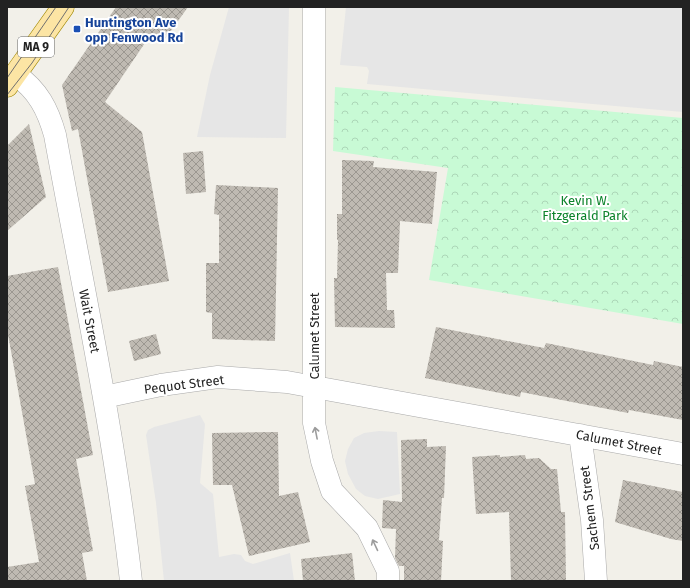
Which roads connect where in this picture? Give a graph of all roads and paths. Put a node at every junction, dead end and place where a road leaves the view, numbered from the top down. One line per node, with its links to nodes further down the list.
1 (63, 7): 3 (main road, MA 9)
2 (314, 7): 4 (street, Calumet Street)
3 (12, 80): 5 (street, Wait Street)
4 (313, 386): 5 (street, Pequot Street); 6 (street, Calumet Street); 9 (street, one-way to 4)
5 (104, 397): 8 (street, Wait Street)
6 (580, 435): 7 (street, Calumet Street); 10 (street, Sachem Street)
7 (683, 454)
8 (131, 581)
9 (388, 581)
10 (596, 581)

